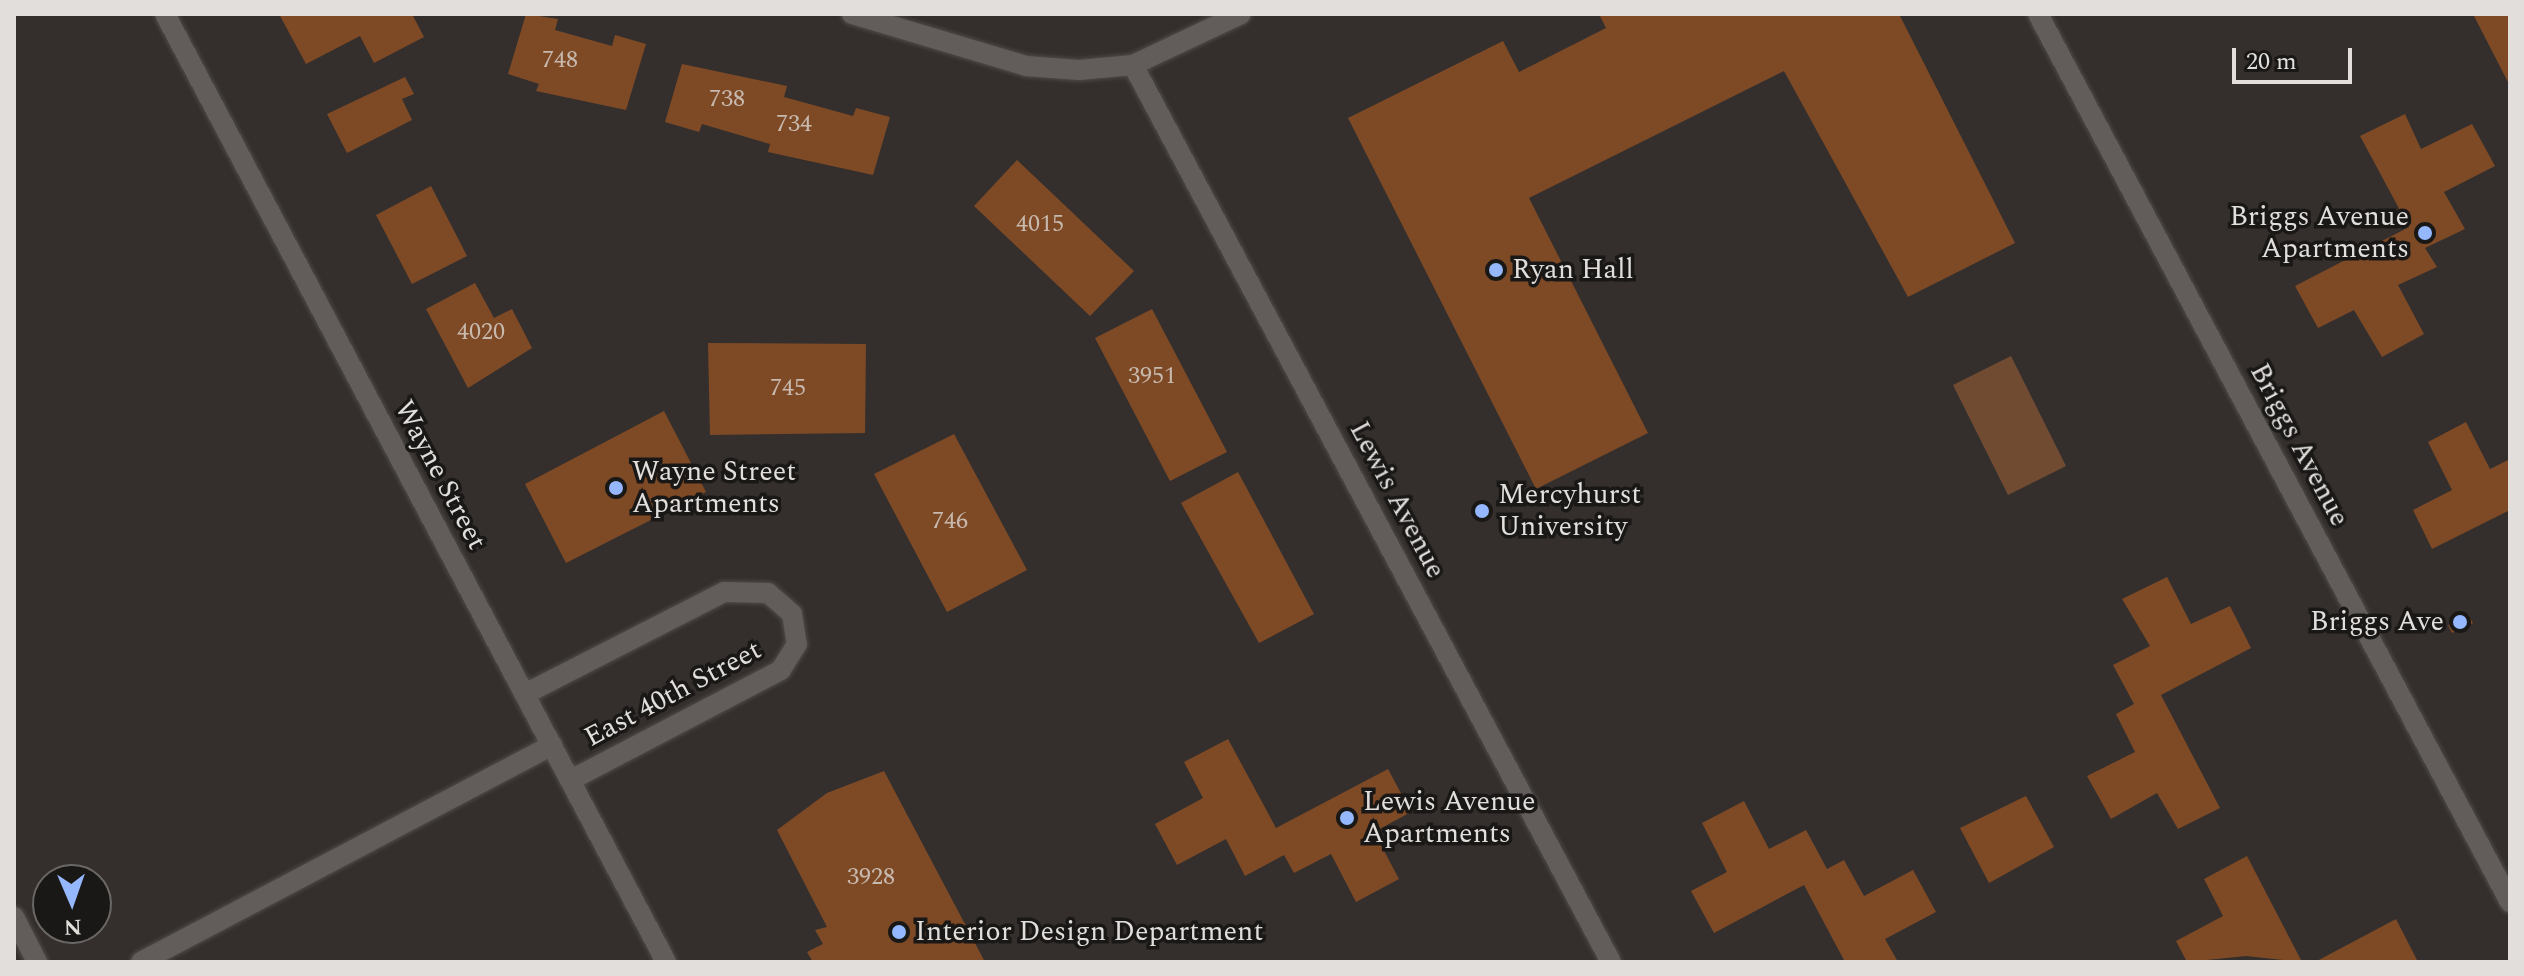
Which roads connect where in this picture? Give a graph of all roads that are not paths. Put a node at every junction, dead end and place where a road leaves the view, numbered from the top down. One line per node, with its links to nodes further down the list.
1 (165, 14): 6 (street, Wayne Street)
2 (852, 14): 5 (street)
3 (1241, 14): 5 (street)
4 (2038, 14): 9 (street, Briggs Avenue)
5 (1133, 65): 14 (street, Lewis Avenue)
6 (525, 694): 7 (street, Wayne Street); 8 (street, East 40th Street)
7 (552, 745): 8 (street, Wayne Street); 12 (street, East 40th Street)
8 (571, 780): 13 (street, Wayne Street)
9 (2510, 902)
10 (14, 917): 11 (street)
11 (37, 962)
12 (141, 962)
13 (666, 962)
14 (1611, 962)

